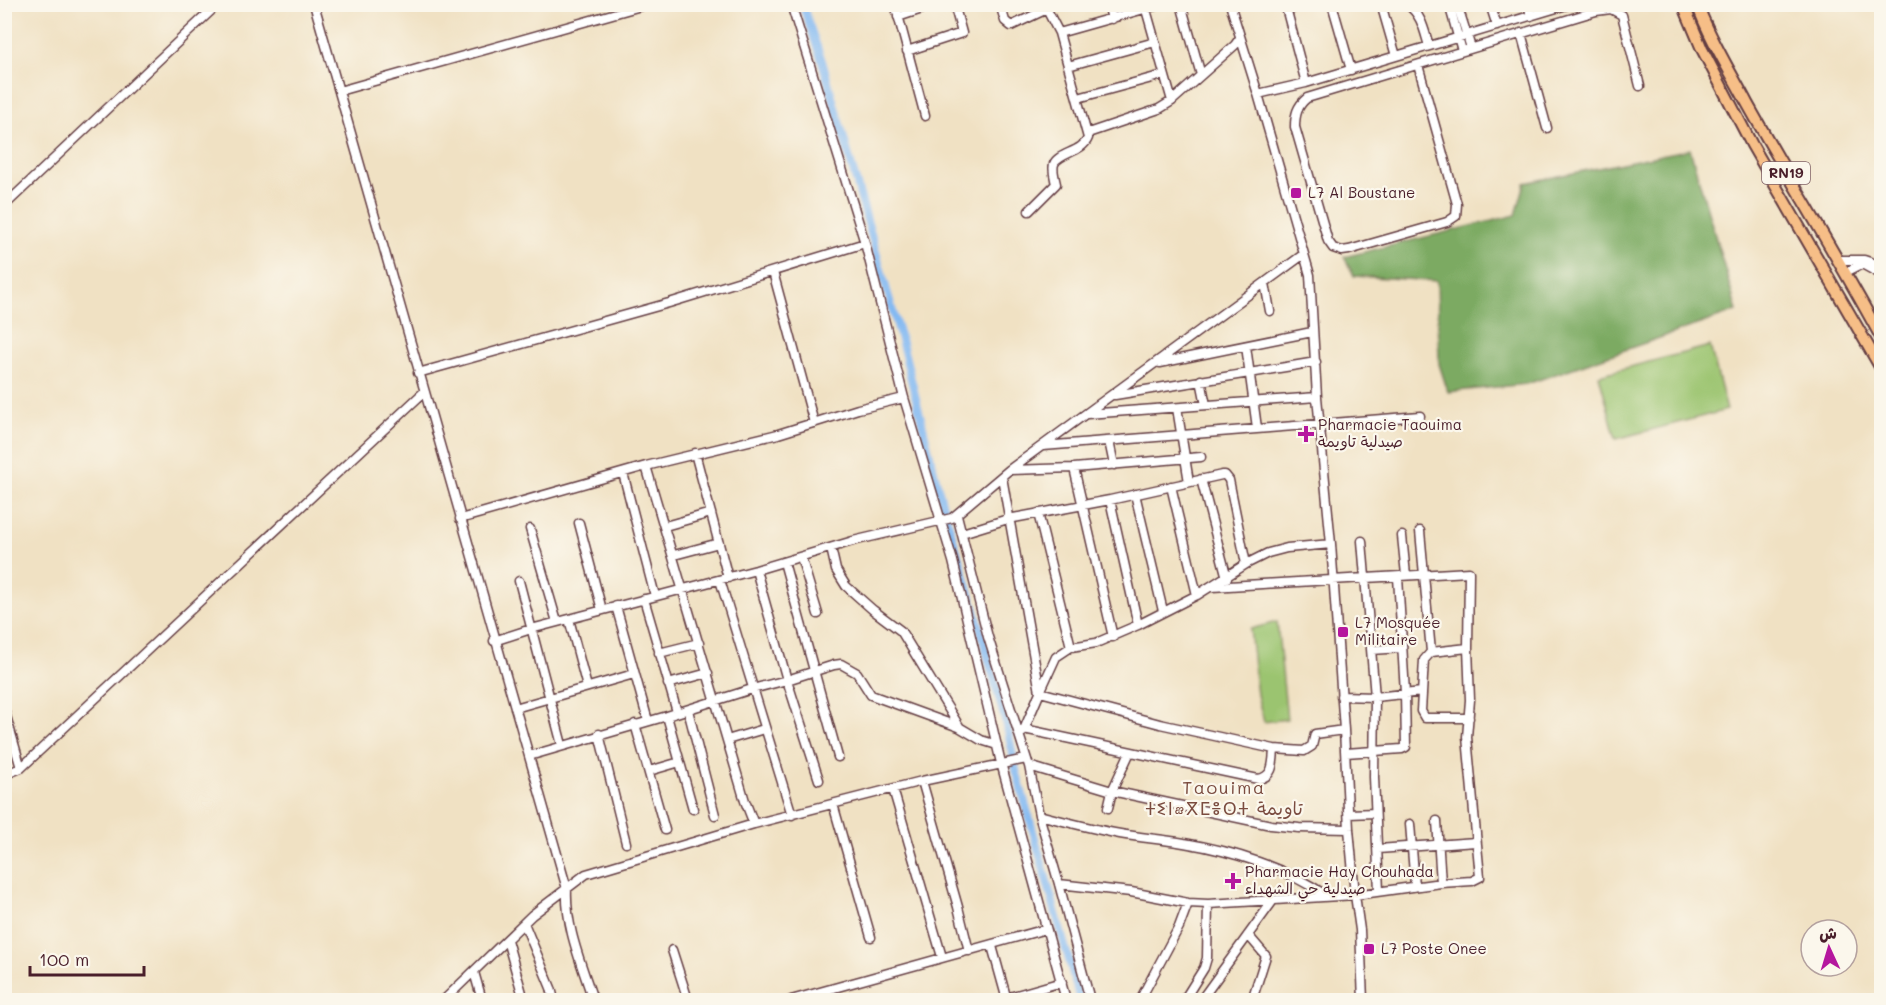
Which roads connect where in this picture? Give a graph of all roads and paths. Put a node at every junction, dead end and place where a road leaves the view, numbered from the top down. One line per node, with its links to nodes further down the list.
1 (219, 4): 54 (street)
2 (314, 4): 47 (street)
3 (648, 4): 47 (street)
4 (791, 4): 56 (street)
5 (895, 4): 28 (street)
6 (937, 4): 28 (street)
7 (954, 4): 38 (street)
8 (1000, 4): 24 (street)
9 (1108, 4): 29 (street)
10 (1162, 4): 25 (street)
11 (1181, 4): 44 (street)
12 (1230, 4): 34 (street)
13 (1310, 4): 26 (street)
14 (1332, 4): 42 (street)
15 (1381, 4): 39 (street)
16 (1407, 4): 36 (street)
17 (1449, 4): 33 (street)
18 (1457, 4): 33 (street)
19 (1490, 4): 30 (street)
20 (1528, 4): 27 (street)
21 (1570, 4): 27 (street)
22 (1683, 4): 70 (main road, RN19)
23 (1697, 4): 58 (main road, RN19)
24 (1045, 7): 31 (street)
25 (1145, 7): 29 (street); 35 (street)
26 (1286, 7): 45 (street)
27 (1531, 16): 30 (street)
28 (898, 17): 38 (street)
29 (1112, 19): 31 (street)
30 (1497, 26): 33 (street)
31 (1059, 33): 41 (street)
32 (1521, 33): 37 (street); 46 (street); 52 (street)
33 (1463, 36): 36 (street); 37 (street)
34 (1240, 38): 44 (street); 48 (street)
35 (1155, 42): 41 (street); 43 (street)
36 (1429, 46): 39 (street)
37 (1467, 49): 40 (street)
38 (907, 51): 51 (street)
39 (1396, 56): 42 (street)
40 (1418, 65): 40 (street)
41 (1068, 66): 49 (street)
42 (1351, 70): 45 (street)
43 (1163, 75): 49 (street); 50 (street)
44 (1201, 75): 50 (street)
45 (1306, 83): 48 (street)
46 (1640, 86)
47 (339, 91): 72 (street)
48 (1258, 94): 57 (street)
49 (1078, 98): 53 (street)
50 (1172, 101): 53 (street)
51 (925, 116)
52 (1547, 128)
53 (1088, 133): 55 (street)
54 (4, 206)
55 (1029, 211)
56 (865, 243): 60 (street); 77 (street)
57 (1304, 254): 63 (street); 65 (street)
58 (1839, 260): 59 (street); 61 (main road, RN19)
59 (1881, 266)
60 (773, 272): 72 (street); 83 (street)
61 (1846, 273): 62 (street); 66 (main road, RN19)
62 (1881, 274)
63 (1264, 283): 64 (street); 69 (street)
64 (1270, 311)
65 (1312, 332): 67 (street); 68 (street)
66 (1881, 339)
67 (1246, 346): 69 (street); 71 (street)
68 (1316, 362): 71 (street); 76 (street)
69 (1157, 364): 75 (street)
70 (1881, 370)
71 (1251, 371): 73 (street); 78 (street)
72 (418, 373): 74 (street)
73 (1201, 380): 75 (street); 79 (street)
74 (423, 393): 107 (street); 193 (street)
75 (1112, 396): 81 (street)
76 (1317, 397): 78 (street); 84 (street)
77 (904, 398): 83 (street); 109 (street)
78 (1255, 400): 79 (street); 85 (street)
79 (1206, 405): 80 (street)
80 (1177, 408): 81 (street); 86 (street)
81 (1087, 414): 88 (street)
82 (1420, 416): 84 (street)
83 (814, 423): 89 (street)
84 (1320, 424): 85 (street); 118 (street)
85 (1257, 428): 86 (street)
86 (1182, 436): 87 (street); 91 (street)
87 (1109, 441): 88 (street); 92 (street)
88 (1041, 446): 95 (street)
89 (695, 453): 93 (street); 104 (street)
90 (1201, 457): 91 (street)
91 (1185, 459): 92 (street); 99 (street)
92 (1114, 465): 94 (street)
93 (646, 466): 96 (street); 111 (street)
94 (1074, 468): 95 (street); 103 (street)
95 (1009, 470): 97 (street)
96 (623, 473): 107 (street); 135 (street)
97 (1002, 477): 106 (street); 108 (street)
98 (1201, 479): 99 (street); 123 (street); 127 (street)
99 (1189, 482): 100 (street)
100 (1171, 486): 101 (street); 134 (street)
101 (1135, 494): 102 (street); 139 (street)
102 (1110, 500): 103 (street); 143 (street)
103 (1082, 505): 105 (street); 145 (street)
104 (711, 513): 111 (street); 117 (street)
105 (1038, 513): 108 (street); 148 (street)
106 (954, 517): 109 (street); 114 (street)
107 (460, 519): 146 (street)
108 (1008, 519): 114 (street); 161 (street)
109 (939, 521): 119 (street); 183 (street)
110 (579, 523): 138 (street)
111 (665, 526): 120 (street)
112 (530, 529): 142 (street)
113 (1420, 531): 125 (street)
114 (962, 533): 180 (street)
115 (1402, 536): 126 (street)
116 (1362, 541): 128 (street)
117 (718, 543): 120 (street); 129 (street)
118 (1330, 544): 123 (street); 131 (street)
119 (831, 548): 121 (street); 176 (street)
120 (674, 555): 133 (street)
121 (801, 557): 122 (street); 140 (street)
122 (784, 562): 124 (street); 154 (street)
123 (1246, 564): 127 (street)
124 (756, 570): 129 (street); 157 (street)
125 (1423, 575): 126 (street); 150 (street); 152 (street)
126 (1402, 576): 128 (street); 149 (street)
127 (1227, 578): 132 (street)
128 (1365, 578): 131 (street); 151 (street)
129 (724, 579): 133 (street); 160 (street)
130 (519, 581): 144 (street)
131 (1333, 581): 132 (street); 164 (street)
132 (1212, 587): 134 (street)
133 (683, 588): 135 (street); 147 (street)
134 (1197, 595): 139 (street)
135 (655, 596): 136 (street)
136 (644, 599): 137 (street); 153 (street)
137 (616, 606): 138 (street); 156 (street)
138 (602, 610): 141 (street)
139 (1163, 611): 143 (street)
140 (818, 614)
141 (569, 619): 142 (street); 159 (street)
142 (557, 622): 144 (street)
143 (1138, 625): 145 (street)
144 (531, 629): 146 (street); 165 (street)
145 (1113, 637): 148 (street)
146 (494, 641): 168 (street)
147 (699, 643): 153 (street); 155 (street)
148 (1071, 647): 161 (street)
149 (1402, 648): 151 (street); 163 (street)
150 (1468, 648): 152 (street); 173 (street)
151 (1372, 650): 166 (street)
152 (1431, 652): 162 (street)
153 (659, 653): 158 (street)
154 (814, 670): 157 (street); 176 (street); 189 (street)
155 (708, 673): 158 (street); 167 (street)
156 (634, 674): 159 (street); 174 (street)
157 (787, 681): 160 (street); 196 (street)
158 (668, 684): 171 (street)
159 (587, 687): 165 (street)
160 (752, 689): 167 (street); 177 (street)
161 (1040, 692): 180 (street); 184 (street)
162 (1422, 692): 163 (street); 173 (street)
163 (1405, 693): 166 (street); 185 (street)
164 (1341, 696): 166 (street); 178 (street)
165 (550, 697): 168 (street); 182 (street)
166 (1375, 697): 185 (street)
167 (715, 700): 170 (street); 181 (street)
168 (515, 708): 188 (street)
169 (4, 709): 193 (street)
170 (688, 710): 171 (street); 204 (street)
171 (677, 712): 172 (street)
172 (667, 716): 174 (street); 190 (street)
173 (1469, 718): 213 (street)
174 (648, 721): 175 (street)
175 (635, 724): 179 (street); 194 (street)
176 (959, 727): 183 (street)
177 (764, 729): 181 (street); 206 (street)
178 (1344, 730): 184 (street); 187 (street)
179 (599, 734): 182 (street); 214 (street)
180 (1022, 734): 186 (street); 191 (street)
181 (727, 740): 209 (street)
182 (562, 745): 188 (street)
183 (998, 745): 192 (street)
184 (1274, 748): 186 (street)
185 (1375, 751): 187 (street); 203 (street)
186 (1130, 752): 199 (street)
187 (1346, 753): 205 (street)
188 (529, 756): 221 (street)
189 (838, 757)
190 (680, 762): 194 (street); 202 (street)
191 (1025, 762): 192 (street); 199 (street); 207 (street)
192 (1005, 763): 197 (street); 229 (street)
193 (21, 768): 195 (street)
194 (649, 771): 212 (street)
195 (4, 775)
196 (819, 780)
197 (922, 782): 198 (street); 235 (street)
198 (893, 789): 200 (street); 236 (street)
199 (1112, 791): 201 (street); 211 (street)
200 (833, 804): 206 (street); 231 (street)
201 (1108, 808)
202 (693, 809)
203 (1375, 813): 205 (street); 217 (street)
204 (715, 814)
205 (1349, 814): 211 (street)
206 (792, 815): 209 (street)
207 (1039, 815): 219 (street); 224 (street)
208 (1437, 821): 215 (street)
209 (754, 824): 221 (street)
210 (1410, 824): 216 (street)
211 (1349, 829): 223 (street)
212 (665, 830)
213 (1476, 842): 215 (street); 218 (street)
214 (626, 843)
215 (1437, 845): 216 (street); 218 (street)
216 (1411, 847): 217 (street); 220 (street)
217 (1378, 849): 222 (street)
218 (1441, 882): 220 (street)
219 (1059, 884): 226 (street); 248 (street)
220 (1415, 886): 222 (street)
221 (567, 890): 228 (street); 244 (street)
222 (1379, 891): 223 (street)
223 (1355, 895): 224 (street); 253 (street)
224 (1327, 896): 225 (street)
225 (1272, 902): 227 (street); 230 (street)
226 (1188, 903): 227 (street); 249 (street)
227 (1208, 904): 250 (street)
228 (524, 922): 232 (street); 243 (street)
229 (1046, 929): 233 (street); 238 (street)
230 (1248, 935): 251 (street); 252 (street)
231 (871, 937)
232 (507, 940): 237 (street); 242 (street)
233 (992, 946): 235 (street); 239 (street)
234 (672, 950): 245 (street)
235 (969, 951): 236 (street)
236 (942, 957): 246 (street)
237 (474, 972): 240 (street); 241 (street)
238 (1062, 982): 239 (street); 247 (street)
239 (1006, 999)
240 (444, 1000)
241 (482, 1000)
242 (524, 1000)
243 (554, 1000)
244 (593, 1000)
245 (688, 1000)
246 (791, 1000)
247 (1066, 1000)
248 (1090, 1000)
249 (1140, 1000)
250 (1184, 1000)
251 (1201, 1000)
252 (1252, 1000)
253 (1363, 1000)

